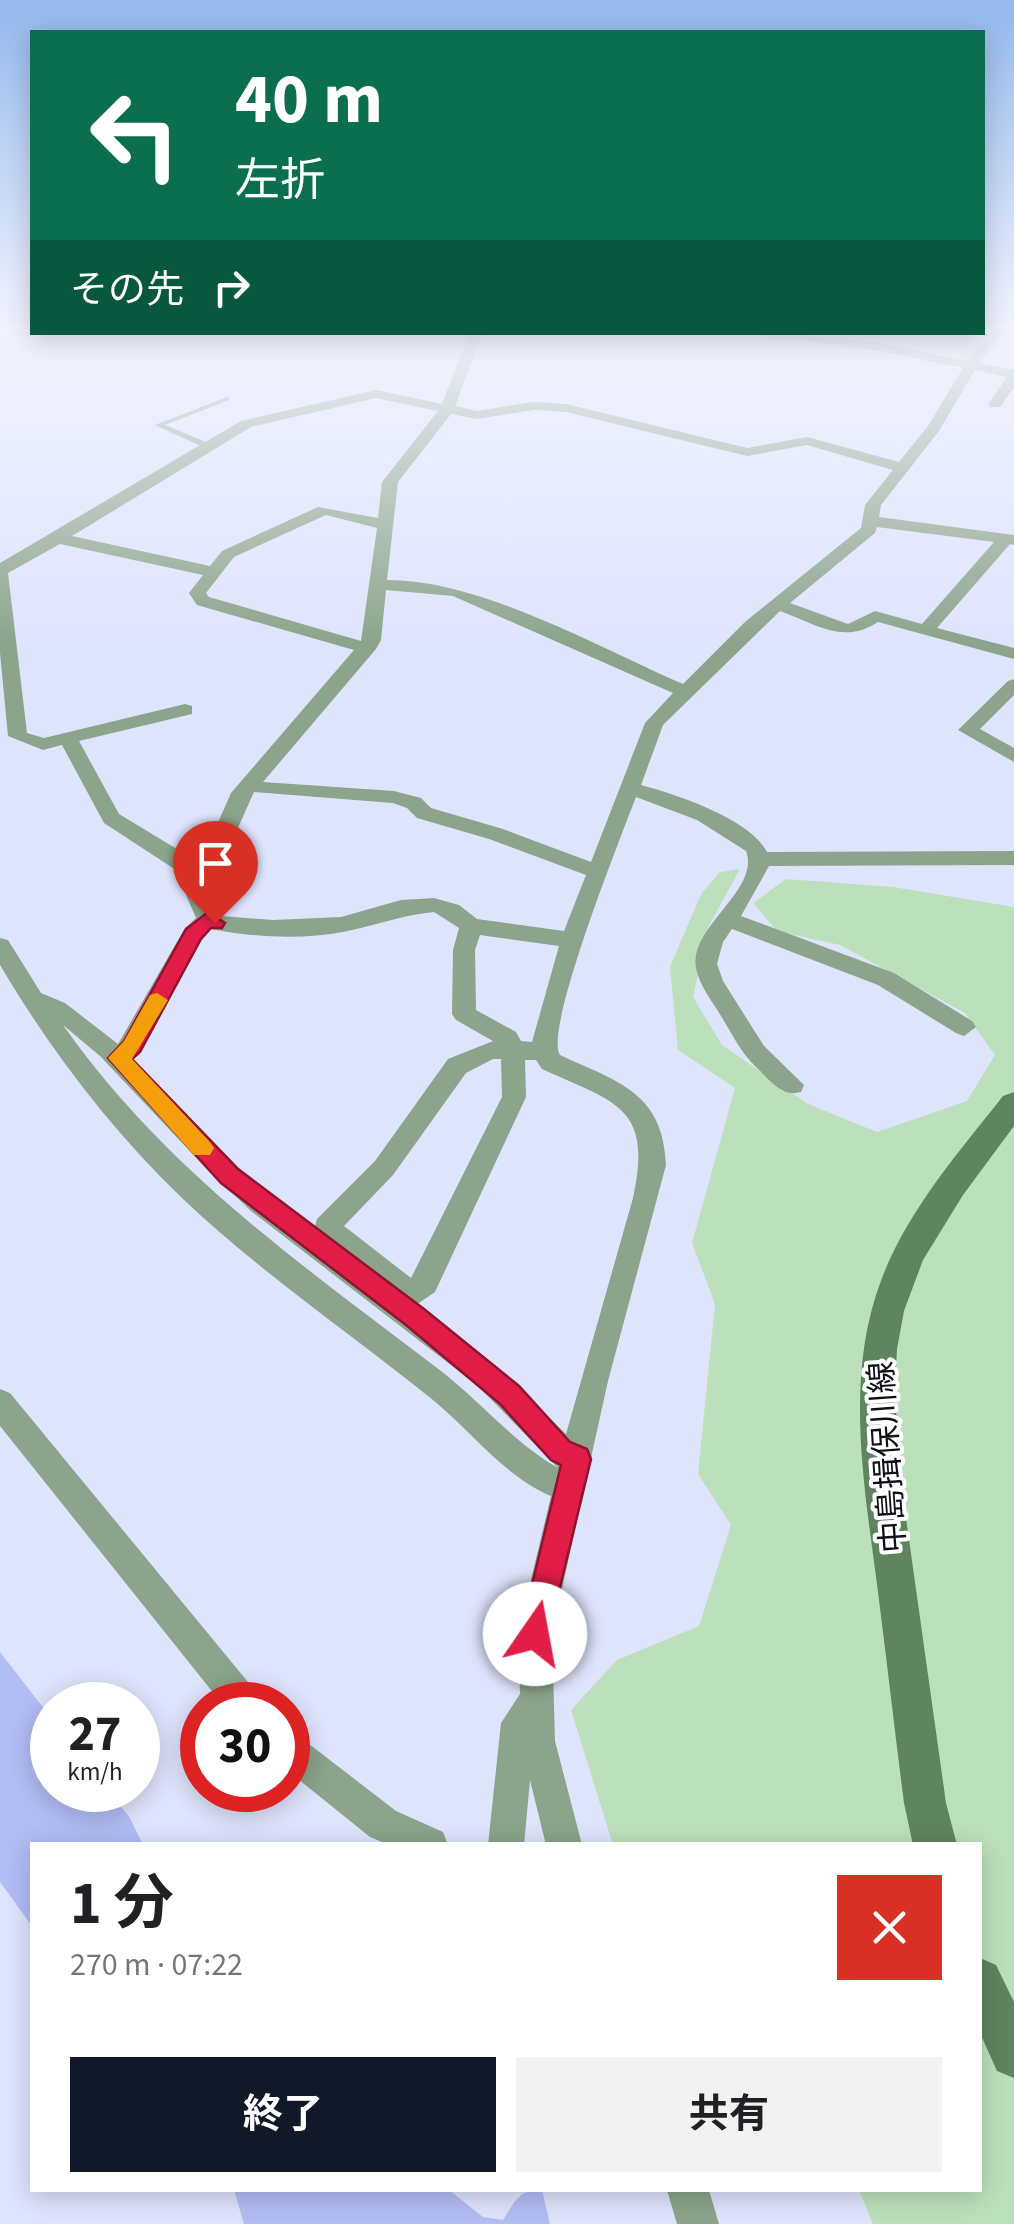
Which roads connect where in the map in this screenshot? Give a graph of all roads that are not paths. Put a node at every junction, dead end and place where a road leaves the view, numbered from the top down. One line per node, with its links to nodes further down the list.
1 (183, 435): 6 (lane)
2 (230, 435): 6 (street)
3 (426, 435): 9 (street)
4 (677, 435): 7 (street)
5 (929, 435): 7 (street)
6 (208, 446): 10 (street)
7 (902, 468): 8 (street)
8 (871, 521): 11 (street); 15 (street)
9 (382, 524): 13 (street); 14 (street)
10 (57, 538): 12 (street); 13 (street)
11 (1010, 540): 16 (street)
12 (0, 570): 22 (street)
13 (212, 572): 17 (street)
14 (378, 585): 17 (street); 20 (street)
15 (778, 604): 16 (street); 20 (street)
16 (926, 630): 18 (street)
17 (368, 649): 25 (street)
18 (1014, 654)
19 (1014, 685): 24 (street)
20 (684, 692): 26 (street)
21 (185, 710): 23 (street)
22 (8, 724): 23 (street)
23 (68, 739): 29 (street)
24 (1014, 756)
25 (249, 784): 29 (street); 30 (street)
26 (632, 789): 27 (street); 30 (street)
27 (760, 858): 28 (street); 32 (street)
28 (1014, 858)
29 (204, 870): 31 (street)
30 (598, 872): 34 (street)
31 (208, 919): 33 (street); 40 (street)
32 (727, 919): 37 (street); 41 (street)
33 (471, 926): 34 (street); 38 (street)
34 (572, 940): 39 (street)
35 (0, 946): 36 (street)
36 (31, 999): 40 (street); 44 (street)
37 (964, 1027)
38 (513, 1051): 38 (street); 39 (street)
39 (543, 1051): 44 (street)
40 (118, 1058): 44 (street)
41 (792, 1085)
42 (1014, 1104): 51 (main road, 中島揖保川線)
43 (0, 1403): 45 (street)
44 (573, 1474): 46 (street)
45 (226, 1682)
46 (535, 1702): 49 (street); 50 (street)
47 (310, 1766): 48 (street)
48 (423, 1842)
49 (506, 1842)
50 (563, 1842)
51 (934, 1842)
52 (982, 1984): 53 (main road)
53 (1014, 2054)
54 (689, 2192): 55 (street)
55 (698, 2224)

